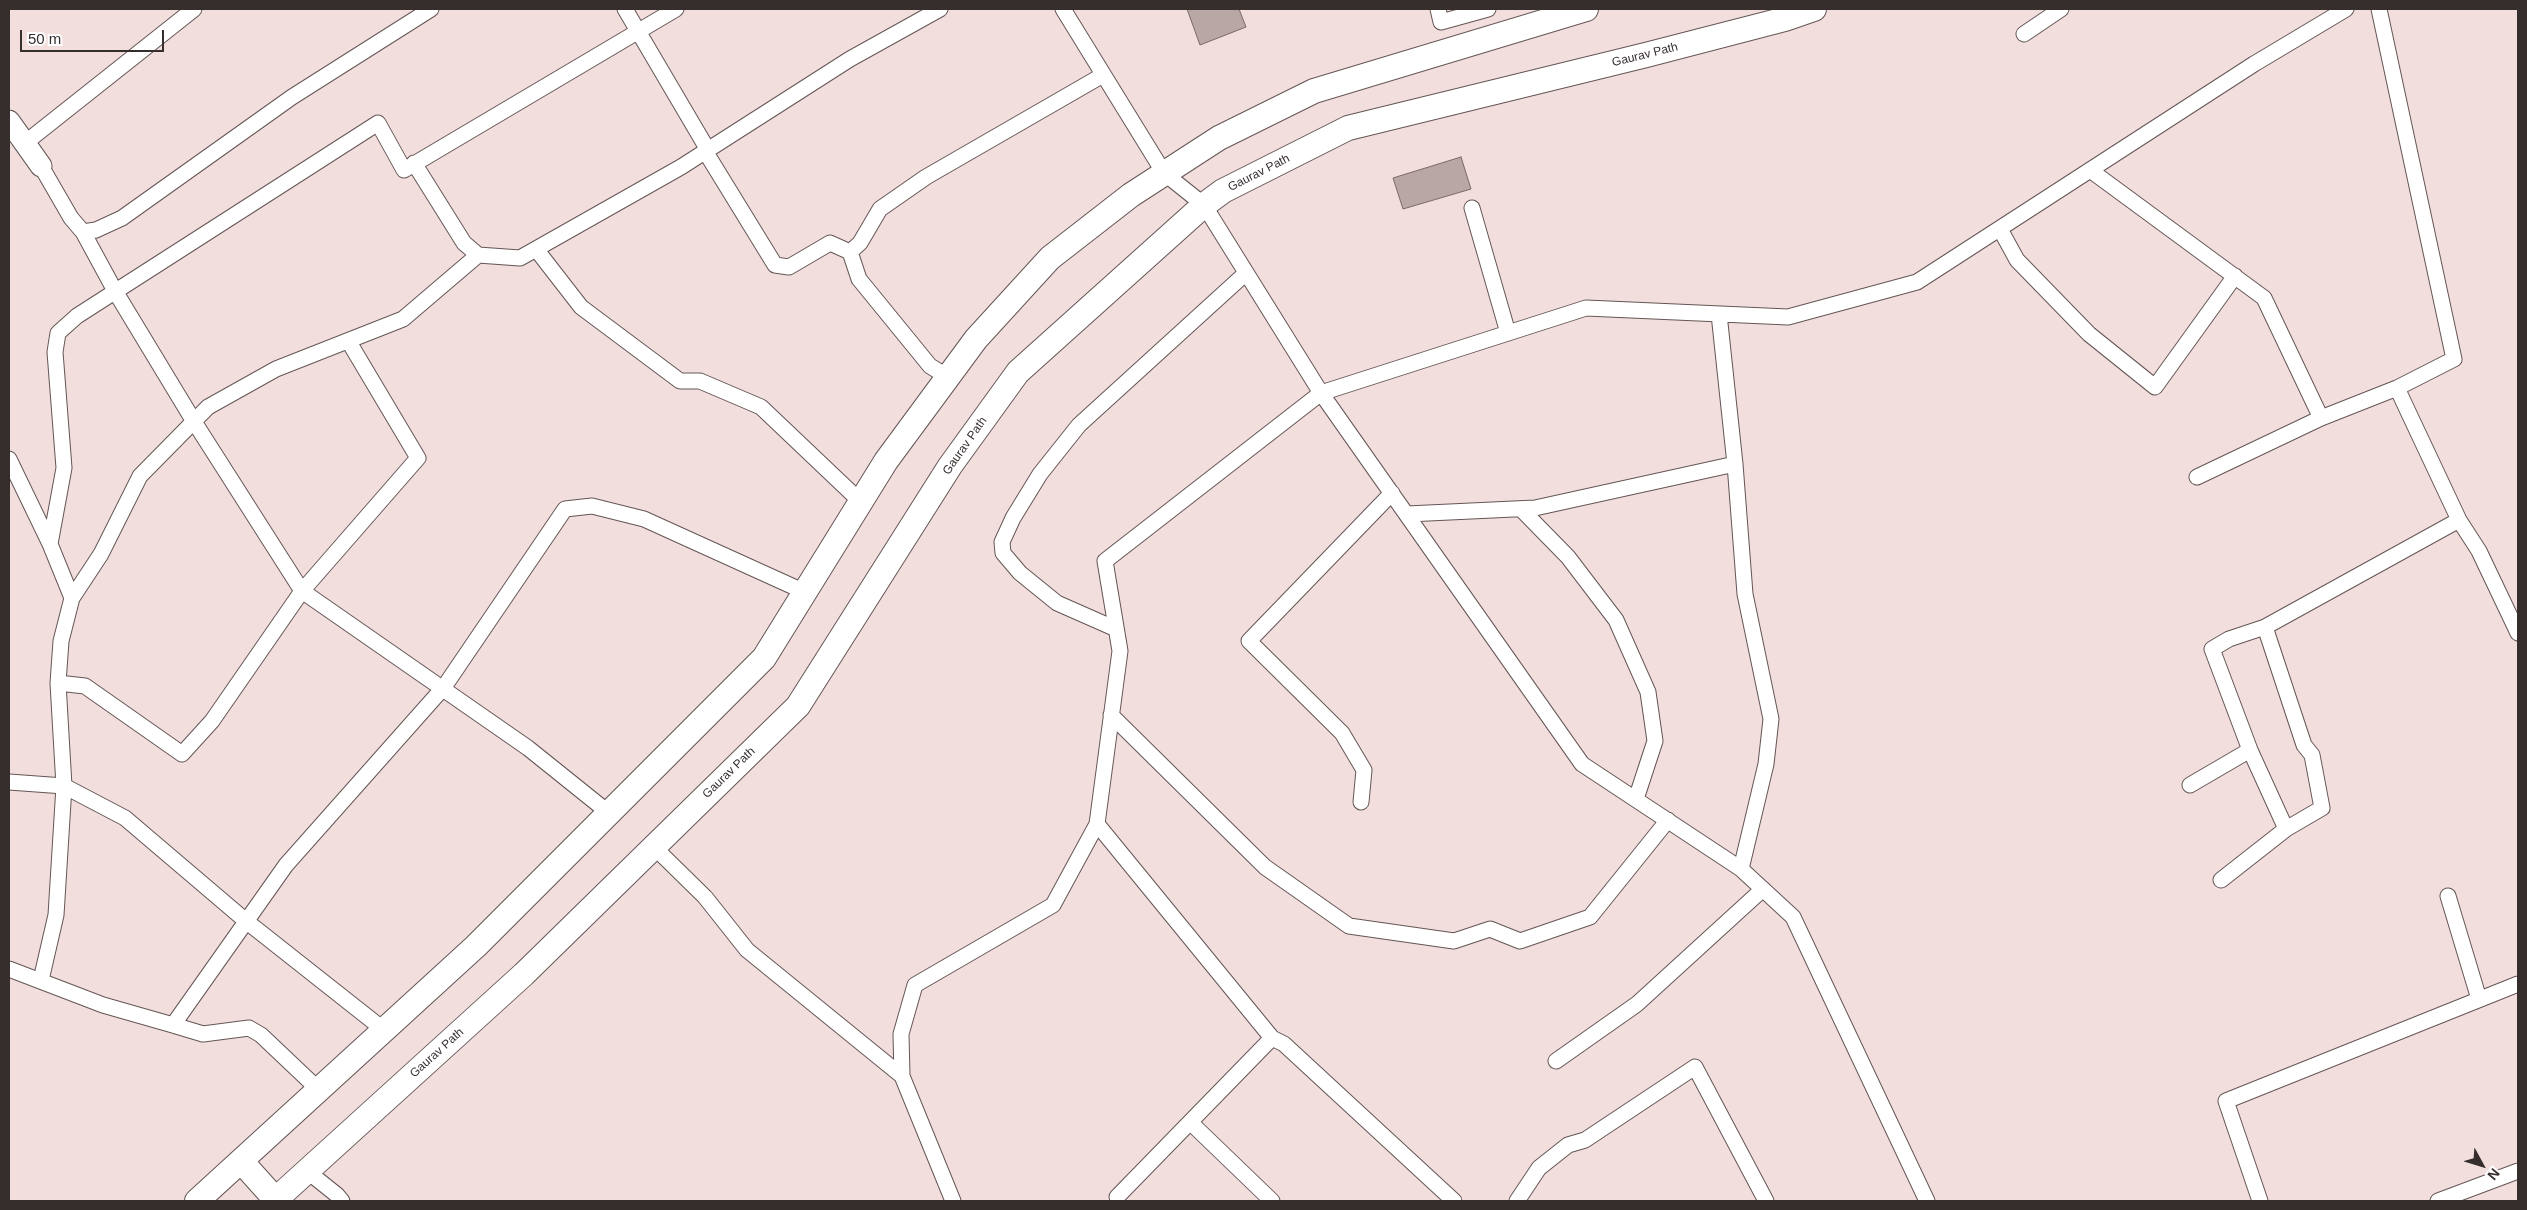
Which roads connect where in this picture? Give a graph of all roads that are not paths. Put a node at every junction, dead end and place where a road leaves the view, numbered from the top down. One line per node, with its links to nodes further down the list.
1 (194, 9): 18 (street)
2 (431, 9): 27 (street)
3 (625, 9): 14 (street)
4 (676, 9): 14 (street)
5 (940, 9): 19 (street)
6 (1063, 9): 16 (street)
7 (1438, 9): 8 (street)
8 (1488, 9)
9 (1586, 9): 23 (main road)
10 (1814, 9): 24 (main road, Gaurav Path)
11 (2061, 9): 15 (street)
12 (2346, 9): 22 (street)
13 (2379, 9): 38 (street)
14 (638, 31): 19 (street); 20 (street)
15 (2024, 34)
16 (1103, 75): 23 (street); 29 (street)
17 (9, 121): 18 (street)
18 (25, 143): 21 (street)
19 (705, 152): 28 (street); 29 (street)
20 (414, 163): 30 (street); 33 (street)
21 (42, 166): 27 (street)
22 (2090, 170): 26 (street); 32 (street)
23 (1164, 173): 24 (street); 37 (main road)
24 (1204, 205): 31 (street); 70 (main road, Gaurav Path)
25 (1472, 208): 35 (street)
26 (2000, 229): 32 (street); 34 (street)
27 (83, 232): 33 (street)
28 (536, 249): 30 (street); 46 (street)
29 (850, 252): 37 (street)
30 (478, 255): 36 (street)
31 (1246, 273): 39 (street); 55 (street)
32 (2235, 276): 40 (street)
33 (115, 291): 41 (street); 50 (street)
34 (1719, 314): 35 (street); 43 (street)
35 (1508, 333): 39 (street)
36 (349, 342): 41 (street); 51 (street)
37 (948, 377): 46 (main road)
38 (2397, 388): 40 (street); 49 (street)
39 (1321, 393): 45 (street); 55 (street)
40 (2321, 418): 44 (street)
41 (193, 420): 51 (street); 53 (street)
42 (9, 459): 50 (street)
43 (1735, 464): 47 (street); 71 (street)
44 (2197, 478)
45 (1392, 493): 48 (street); 65 (street)
46 (861, 502): 52 (main road)
47 (1521, 509): 48 (street); 64 (street)
48 (1406, 514): 64 (street)
49 (2459, 520): 54 (street); 56 (street)
50 (50, 544): 53 (street)
51 (302, 591): 57 (street); 58 (street)
52 (805, 592): 58 (street); 66 (main road)
53 (72, 598): 57 (street)
54 (2266, 626): 60 (street); 69 (street)
55 (1116, 629): 59 (street)
56 (2518, 634)
57 (58, 683): 63 (street)
58 (444, 687): 66 (street); 75 (street)
59 (1111, 715): 67 (street); 68 (street)
60 (2250, 750): 62 (street); 69 (street)
61 (9, 782): 63 (street)
62 (2190, 785)
63 (64, 786): 75 (street); 77 (street)
64 (1636, 799): 67 (street)
65 (1361, 802)
66 (609, 813): 81 (main road)
67 (1668, 820): 71 (street)
68 (1097, 824): 82 (street); 84 (street)
69 (2286, 830): 72 (street)
70 (654, 847): 84 (street); 88 (main road, Gaurav Path)
71 (1741, 869): 73 (street)
72 (2221, 880)
73 (1763, 889): 83 (street); 99 (street)
74 (2448, 896): 79 (street)
75 (246, 921): 80 (street); 81 (street)
76 (9, 969): 77 (street)
77 (41, 980): 80 (street)
78 (2518, 984): 79 (street)
79 (2479, 999): 100 (street)
80 (172, 1025): 85 (street)
81 (384, 1030): 85 (main road)
82 (1272, 1038): 86 (street); 96 (street)
83 (1556, 1061)
84 (902, 1076): 94 (street)
85 (319, 1090): 87 (main road)
86 (1191, 1123): 90 (street); 95 (street)
87 (241, 1161): 91 (main road); 92 (main road)
88 (307, 1171): 91 (main road, Gaurav Path); 93 (street)
89 (2518, 1171): 101 (street)
90 (1117, 1197)
91 (275, 1200)
92 (197, 1201)
93 (342, 1201)
94 (953, 1201)
95 (1272, 1201)
96 (1454, 1201)
97 (1517, 1201): 98 (street)
98 (1766, 1201)
99 (1927, 1201)
100 (2260, 1201)
101 (2438, 1201)

